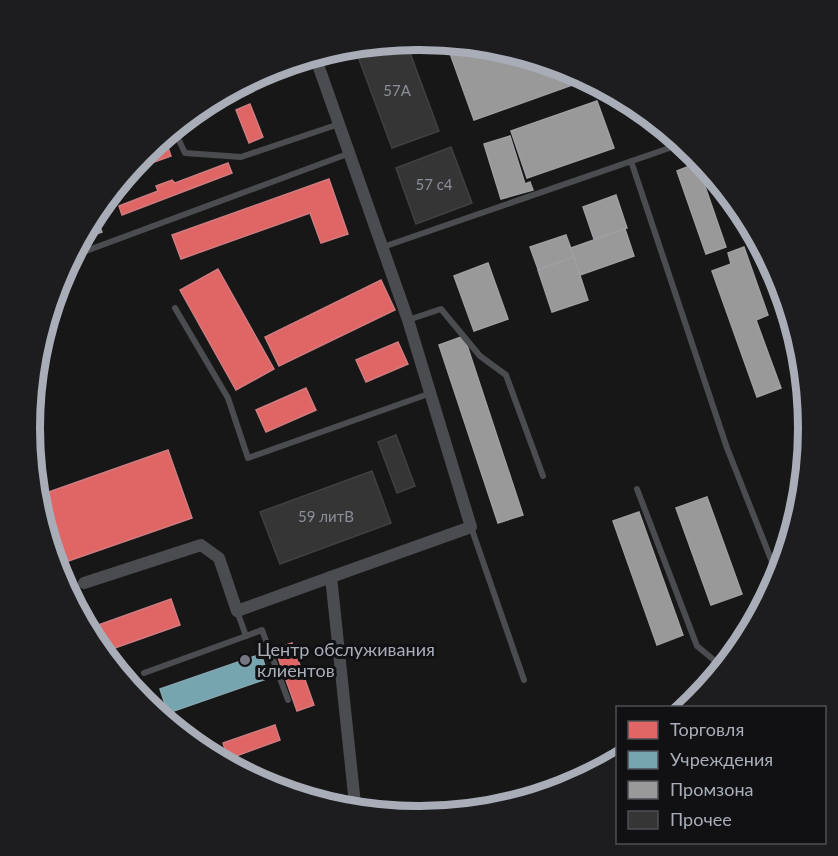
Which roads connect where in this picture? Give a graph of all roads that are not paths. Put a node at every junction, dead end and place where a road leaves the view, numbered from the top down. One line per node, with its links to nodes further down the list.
1 (317, 63): 2 (street)
2 (339, 124): 3 (lane); 5 (street)
3 (177, 137)
4 (673, 147): 6 (lane)
5 (350, 153): 7 (street); 8 (lane)
6 (631, 161): 7 (lane); 15 (lane)
7 (383, 247): 10 (street)
8 (85, 251)
9 (175, 308): 11 (lane)
10 (408, 320): 11 (street); 12 (lane)
11 (431, 393): 14 (street)
12 (543, 476)
13 (637, 489): 20 (lane)
14 (471, 528): 16 (street); 22 (lane)
15 (772, 563)
16 (331, 578): 18 (street); 24 (street)
17 (84, 583): 18 (street)
18 (237, 611): 19 (lane)
19 (246, 636): 21 (lane); 23 (lane)
20 (716, 662)
21 (144, 673)
22 (524, 680)
23 (288, 700)
24 (355, 801)

